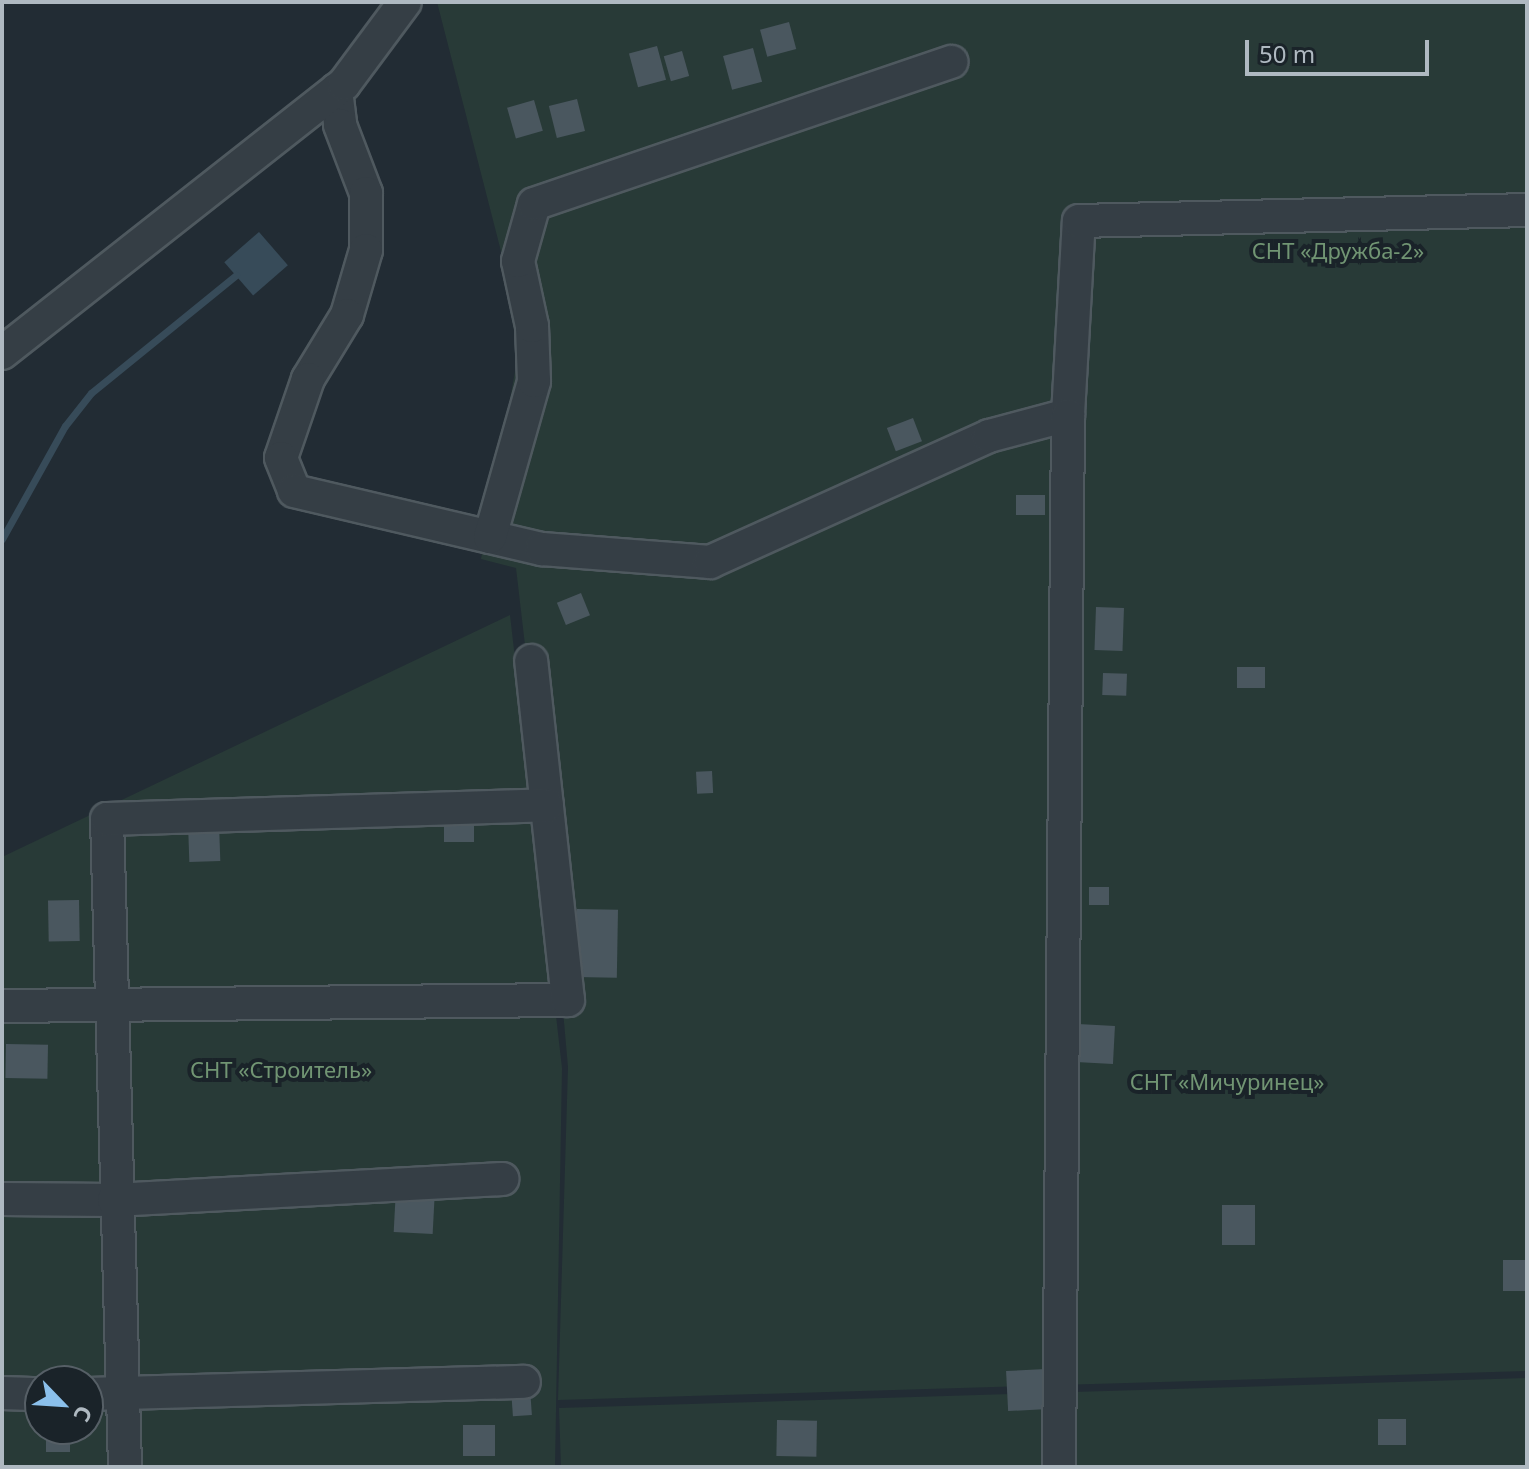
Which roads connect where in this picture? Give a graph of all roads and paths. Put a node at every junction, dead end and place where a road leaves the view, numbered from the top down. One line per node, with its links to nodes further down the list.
1 (405, 2): 3 (street)
2 (951, 62): 7 (street)
3 (336, 90): 5 (street); 7 (street)
4 (1527, 210): 6 (street)
5 (2, 353)
6 (1068, 415): 7 (street); 21 (street)
7 (490, 537)
8 (531, 661): 9 (street)
9 (547, 805): 11 (street); 11 (street)
10 (2, 1006): 11 (street)
11 (109, 1008): 14 (street)
12 (502, 1179): 14 (street)
13 (2, 1199): 14 (street)
14 (114, 1200): 19 (street)
15 (524, 1382): 19 (street)
16 (2, 1393): 17 (street)
17 (24, 1394)
18 (104, 1394): 19 (street)
19 (123, 1394): 20 (street)
20 (125, 1467)
21 (1059, 1467)

